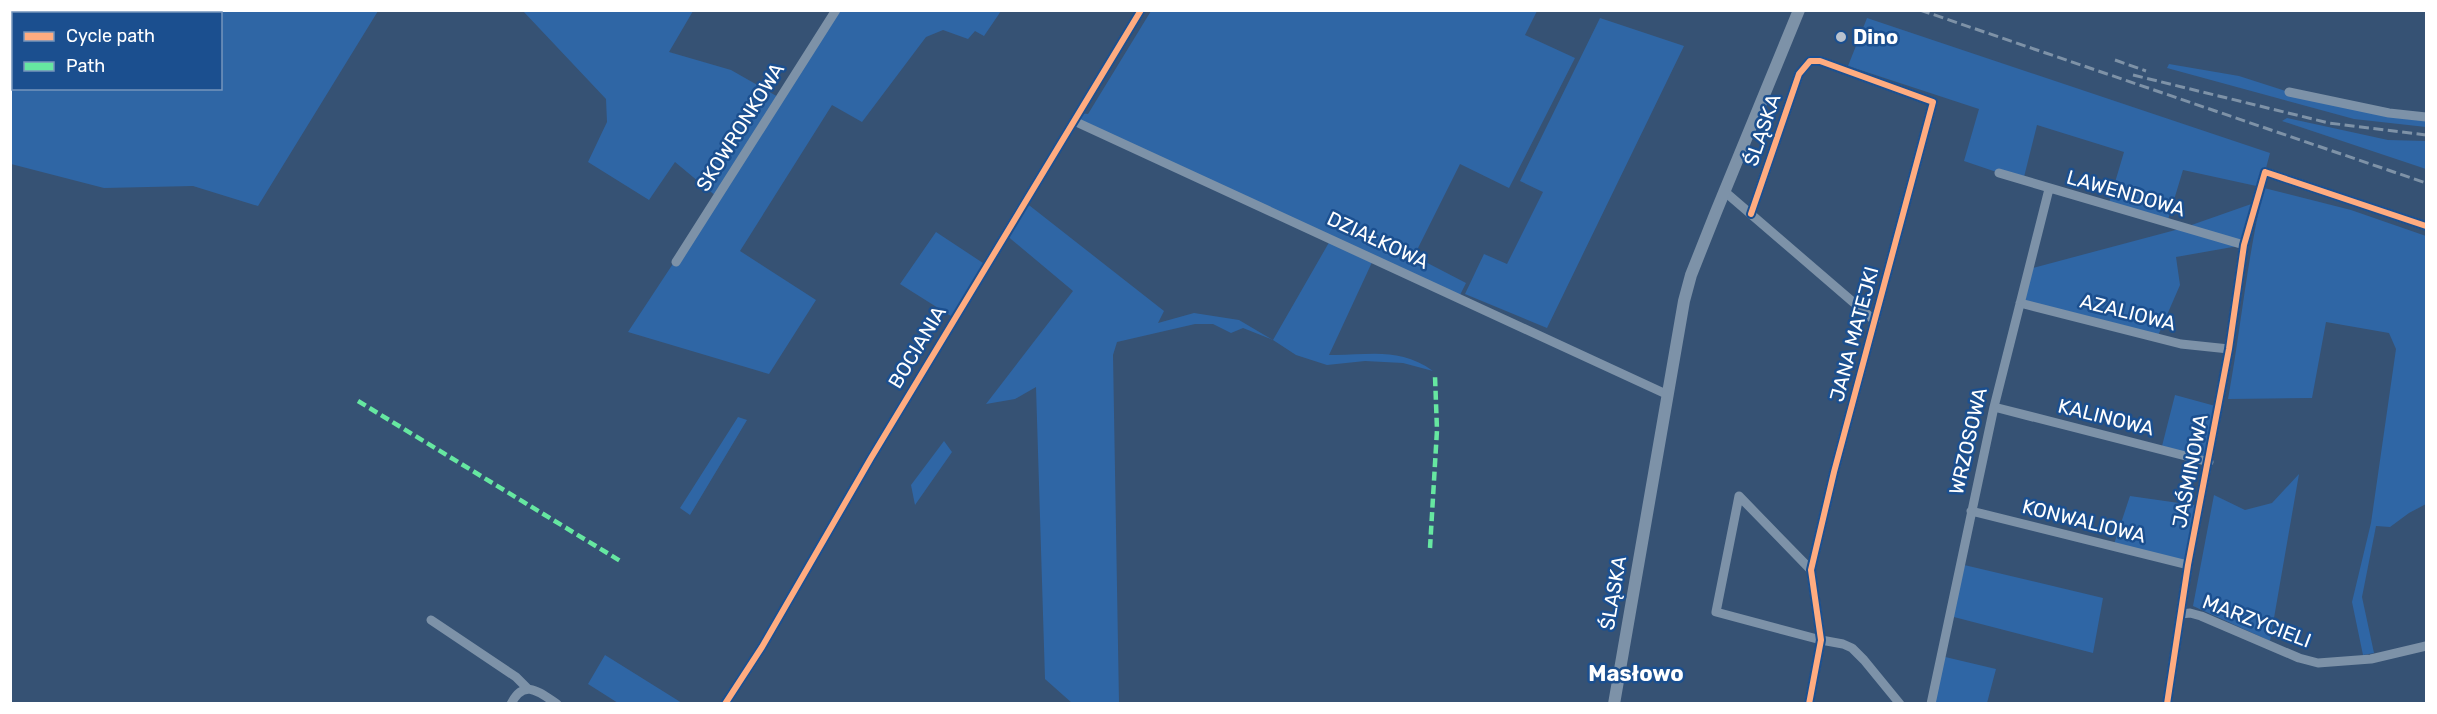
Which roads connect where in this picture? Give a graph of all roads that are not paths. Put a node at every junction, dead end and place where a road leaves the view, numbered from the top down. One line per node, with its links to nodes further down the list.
1 (836, 10): 14 (street, SKOWRONKOWA)
2 (1141, 10): 7 (street, BOCIANIA)
3 (1798, 10): 10 (street, ŚLĄSKA)
4 (1810, 61): 11 (street, ŚLĄSKA); 16 (street, JANA MATEJKI)
5 (2289, 92): 6 (street)
6 (2427, 117)
7 (1074, 121): 18 (street, DZIAŁKOWA); 31 (street, BOCIANIA)
8 (1999, 173): 9 (street, LAWENDOWA)
9 (2049, 189): 13 (street, LAWENDOWA); 15 (street, WRZOSOWA)
10 (1724, 191): 11 (street); 18 (street, ŚLĄSKA)
11 (1751, 214): 16 (street)
12 (2427, 226): 13 (street, JAŚMINOWA)
13 (2244, 245): 17 (street, JAŚMINOWA)
14 (676, 262)
15 (2020, 303): 17 (street, AZALIOWA); 19 (street, WRZOSOWA)
16 (1875, 321): 23 (street, JANA MATEJKI)
17 (2229, 349): 20 (street, JAŚMINOWA)
18 (1666, 394): 32 (street, ŚLĄSKA)
19 (1994, 408): 20 (street, KALINOWA); 21 (street, WRZOSOWA)
20 (2209, 462): 22 (street, JAŚMINOWA)
21 (1971, 511): 22 (street, KONWALIOWA); 35 (street, WRZOSOWA)
22 (2188, 565): 24 (street, JAŚMINOWA)
23 (1811, 570): 26 (street, JANA MATEJKI); 26 (street)
24 (2181, 614): 27 (street, MARZYCIELI); 36 (street, JAŚMINOWA)
25 (431, 620): 28 (street)
26 (1821, 640): 33 (street, JANA MATEJKI); 34 (street)
27 (2427, 646)
28 (527, 688): 29 (street); 30 (street)
29 (511, 704)
30 (557, 704)
31 (725, 704)
32 (1614, 704)
33 (1809, 704)
34 (1900, 704)
35 (1931, 704)
36 (2167, 704)

